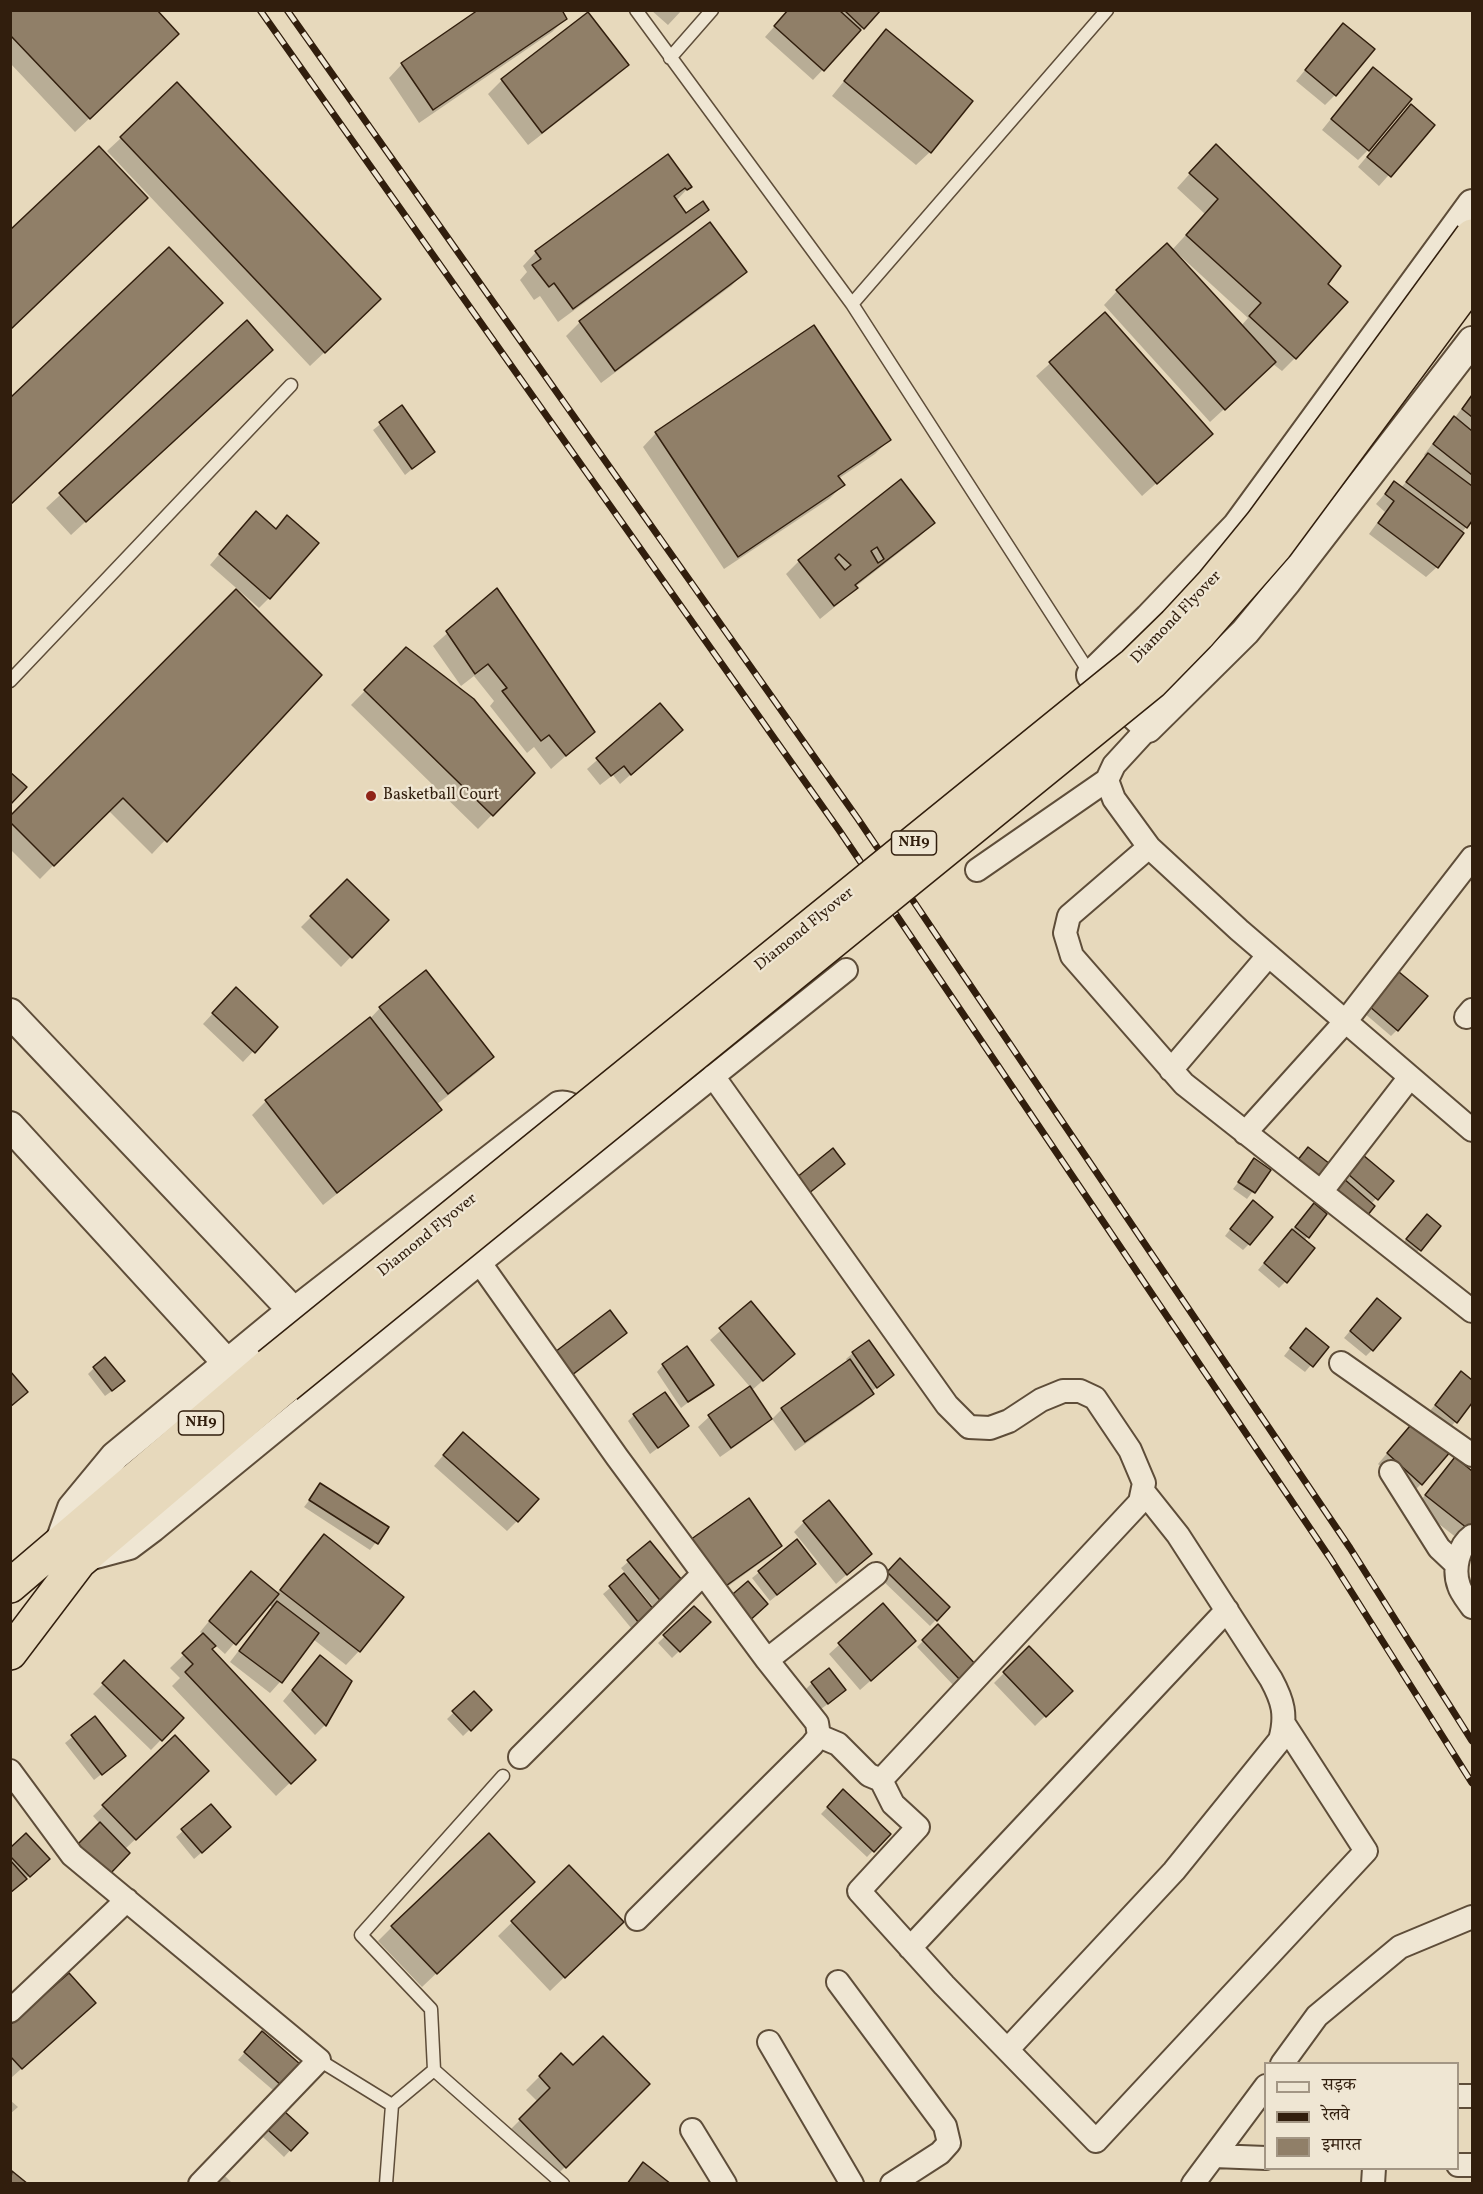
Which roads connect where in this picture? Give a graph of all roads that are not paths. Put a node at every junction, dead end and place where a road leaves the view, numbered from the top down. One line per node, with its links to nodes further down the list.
1 (636, 10): 4 (lane)
2 (712, 10): 4 (lane)
3 (1107, 10): 8 (lane)
4 (670, 58): 8 (lane)
5 (1473, 204): 11 (street)
6 (1473, 236): 37 (highway, Diamond Flyover / NH9, bridge)
7 (1473, 281): 37 (highway, Diamond Flyover / NH9, bridge)
8 (852, 304): 11 (lane)
9 (1473, 341): 13 (street)
10 (291, 385): 12 (lane)
11 (1091, 675): 13 (street)
12 (10, 681)
13 (1148, 728): 14 (street)
14 (1107, 780): 15 (street); 17 (street)
15 (1149, 847): 18 (street); 22 (street)
16 (1473, 858): 21 (street)
17 (977, 870)
18 (1268, 956): 21 (street); 22 (street)
19 (846, 969): 23 (street)
20 (10, 1014): 31 (street)
21 (1346, 1022): 24 (street); 27 (street)
22 (1171, 1070): 27 (street)
23 (714, 1076): 28 (street); 38 (street)
24 (1410, 1077): 25 (street); 29 (street)
25 (1470, 1124)
26 (10, 1126): 34 (street)
27 (1245, 1133): 29 (street)
28 (613, 1157): 30 (street); 31 (street)
29 (1320, 1192): 32 (street)
30 (480, 1263): 40 (street); 42 (street)
31 (292, 1310): 34 (street)
32 (1473, 1311)
33 (1341, 1363): 35 (street)
34 (228, 1364): 40 (street)
35 (1473, 1455)
36 (1390, 1472): 41 (street)
37 (143, 1490): 40 (highway, Diamond Flyover / NH9)
38 (1143, 1491): 46 (street); 54 (street)
39 (1473, 1536): 41 (street)
40 (68, 1554): 44 (highway, NH9); 47 (highway, NH9)
41 (1456, 1563): 45 (street)
42 (703, 1574): 48 (street); 51 (street)
43 (876, 1574): 48 (street)
44 (10, 1586)
45 (1473, 1607)
46 (1227, 1611): 49 (street); 58 (street)
47 (10, 1653)
48 (767, 1660): 50 (street)
49 (1284, 1724): 62 (street); 62 (street)
50 (819, 1736): 54 (street); 57 (street)
51 (520, 1757)
52 (10, 1771): 55 (street)
53 (503, 1776): 65 (lane)
54 (881, 1780): 58 (street)
55 (127, 1900): 60 (street); 63 (street)
56 (1472, 1917): 64 (street)
57 (638, 1919)
58 (910, 1948): 62 (street)
59 (838, 1982): 76 (street)
60 (10, 2011)
61 (769, 2042): 75 (street)
62 (1008, 2049)
63 (319, 2060): 67 (lane); 71 (street)
64 (1283, 2062)
65 (434, 2070): 67 (lane); 73 (lane)
66 (1264, 2089): 69 (street)
67 (392, 2105): 72 (lane)
68 (692, 2130): 74 (street)
69 (1214, 2156): 70 (street); 77 (street)
70 (1264, 2158)
71 (200, 2184)
72 (386, 2184)
73 (563, 2184)
74 (725, 2184)
75 (852, 2184)
76 (892, 2184)
77 (1193, 2184)

